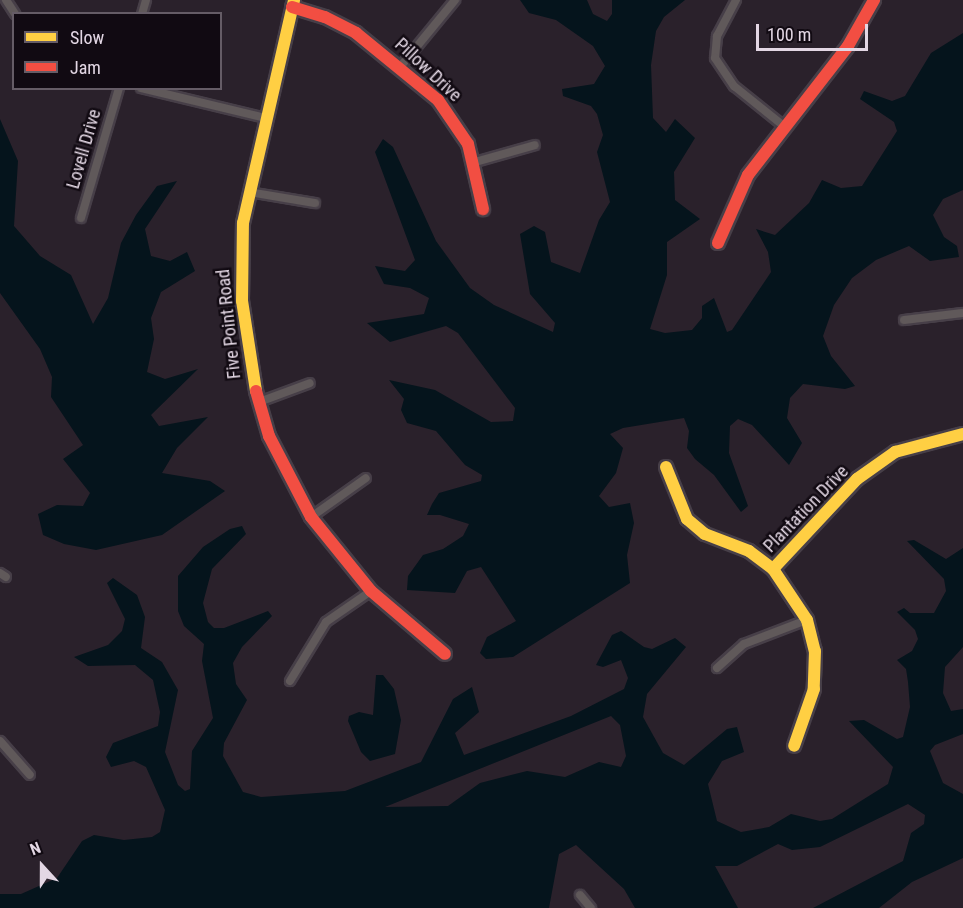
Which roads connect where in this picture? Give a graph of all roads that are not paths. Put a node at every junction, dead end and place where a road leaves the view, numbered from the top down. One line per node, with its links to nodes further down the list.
1 (455, 0): 5 (street)
2 (736, 0): 9 (street)
3 (874, 0): 9 (street)
4 (293, 4): 5 (street, Pillow Drive); 8 (street, Five Point Road)
5 (400, 67): 11 (street, Pillow Drive)
6 (118, 90): 15 (street, Lovell Drive)
7 (149, 90): 8 (street)
8 (266, 118): 12 (street, Five Point Road)
9 (784, 126): 16 (street)
10 (535, 144): 11 (street)
11 (474, 162): 14 (street, Pillow Drive)
12 (249, 192): 13 (street); 20 (street, Five Point Road)
13 (315, 203)
14 (483, 209)
15 (81, 218)
16 (718, 243)
17 (963, 313): 18 (street)
18 (904, 320)
19 (310, 383): 20 (street)
20 (259, 402): 24 (street, Five Point Road)
21 (963, 434): 25 (street, Plantation Drive)
22 (666, 467): 25 (street)
23 (366, 478): 24 (street)
24 (311, 517): 26 (street, Five Point Road)
25 (773, 569): 27 (street)
26 (371, 591): 28 (street, Five Point Road); 30 (street)
27 (807, 620): 29 (street); 32 (street)
28 (445, 654)
29 (717, 668)
30 (290, 681)
31 (0, 741): 33 (street)
32 (794, 746)
33 (30, 775)
34 (580, 895): 35 (street)
35 (591, 908)

